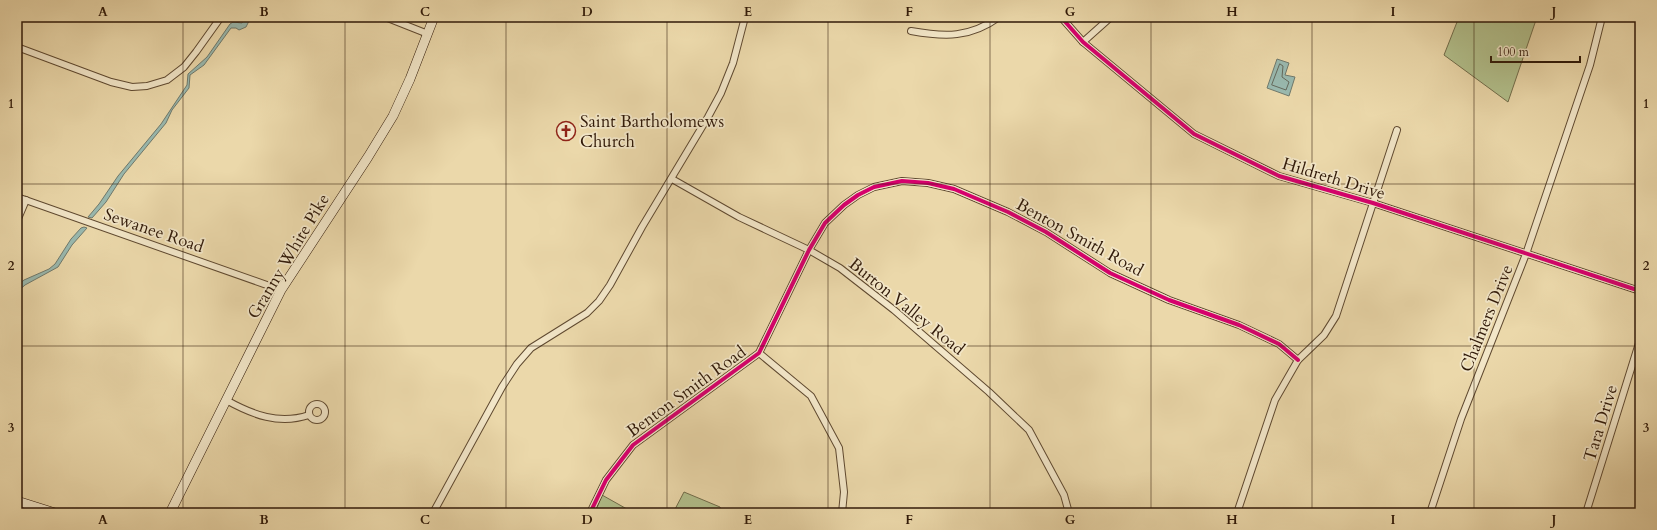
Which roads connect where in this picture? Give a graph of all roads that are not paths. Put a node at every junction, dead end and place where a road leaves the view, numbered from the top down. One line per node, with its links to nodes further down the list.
1 (221, 17): 12 (street)
2 (385, 17): 10 (street)
3 (434, 17): 10 (main road, Granny White Pike)
4 (745, 17): 14 (street)
5 (999, 17): 9 (street)
6 (1061, 17): 11 (street, Hildreth Drive)
7 (1111, 17): 11 (street)
8 (1602, 17): 20 (street, Chalmers Drive)
9 (911, 31)
10 (428, 34): 21 (main road, Granny White Pike)
11 (1083, 42): 17 (street, Hildreth Drive)
12 (17, 47)
13 (1397, 130): 17 (street)
14 (672, 179): 19 (street, Burton Valley Road); 31 (street)
15 (17, 197): 16 (street, Sewanee Road)
16 (26, 200): 18 (street); 21 (street, Sewanee Road)
17 (1373, 203): 20 (street, Hildreth Drive); 25 (street)
18 (17, 221)
19 (809, 250): 24 (street, Benton Smith Road); 25 (street, Benton Smith Road); 34 (street, Burton Valley Road)
20 (1526, 254): 22 (street, Hildreth Drive); 36 (street, Chalmers Drive)
21 (281, 290): 26 (main road, Granny White Pike)
22 (1640, 291)
23 (1640, 340): 37 (street, Tara Drive)
24 (759, 353): 32 (street, Benton Smith Road); 33 (street)
25 (1298, 360): 35 (street)
26 (226, 400): 27 (street); 30 (main road, Granny White Pike)
27 (309, 415)
28 (17, 501): 29 (main road)
29 (55, 513)
30 (170, 513)
31 (433, 513)
32 (590, 513)
33 (842, 513)
34 (1069, 513)
35 (1238, 513)
36 (1430, 513)
37 (1586, 513)

